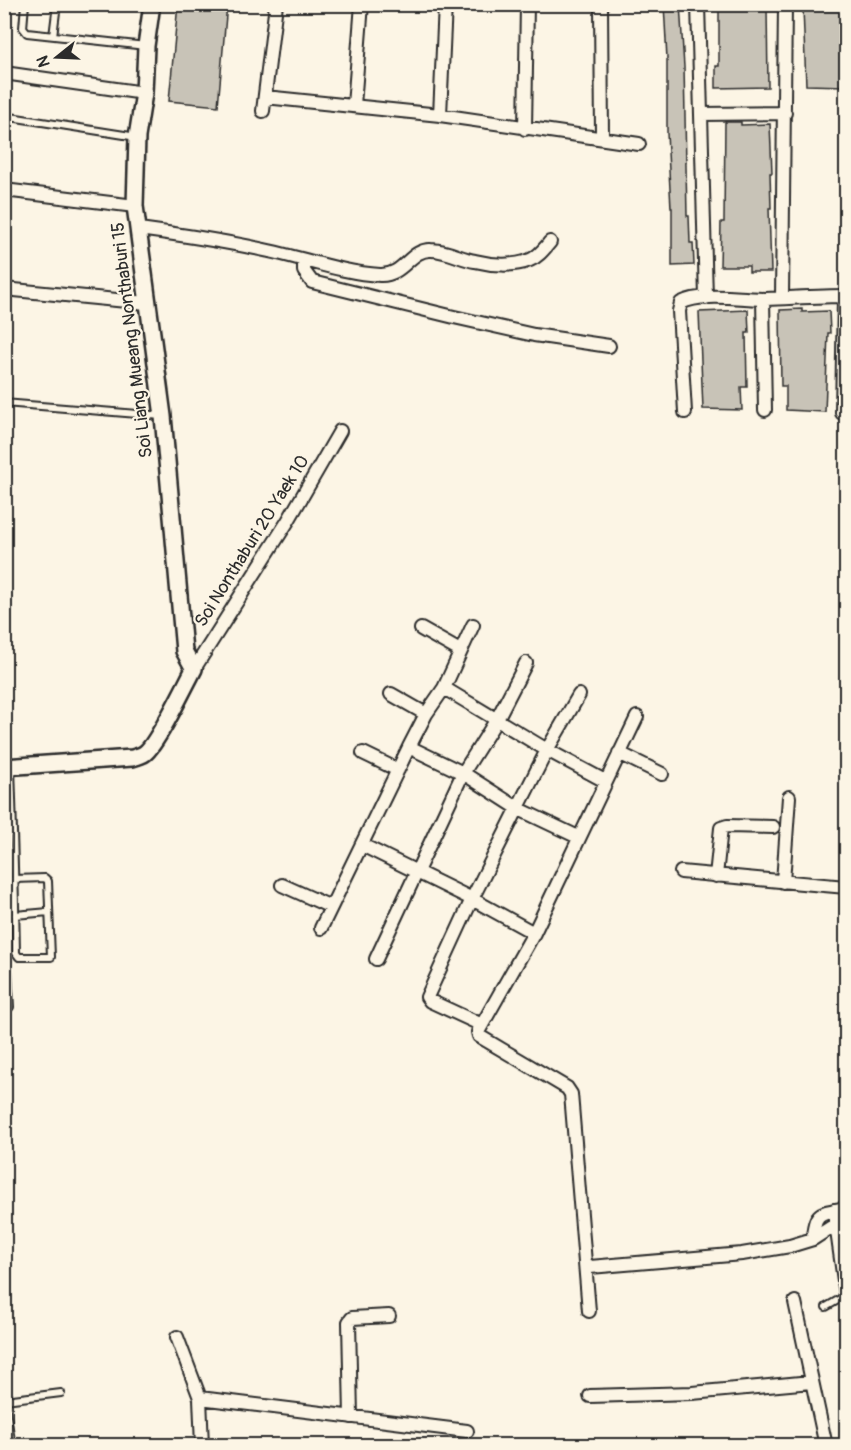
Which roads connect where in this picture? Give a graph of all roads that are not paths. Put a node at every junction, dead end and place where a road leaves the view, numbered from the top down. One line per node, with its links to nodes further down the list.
1 (25, 4): 11 (lane)
2 (57, 4): 11 (lane)
3 (152, 4): 12 (street, Soi Liang Mueang Nonthaburi 15)
4 (276, 4): 15 (street)
5 (362, 4): 16 (street)
6 (445, 4): 20 (street)
7 (527, 4): 22 (street)
8 (601, 4): 24 (street)
9 (698, 4): 19 (street)
10 (785, 4): 18 (street)
11 (54, 36): 12 (lane)
12 (146, 46): 14 (street, Soi Liang Mueang Nonthaburi 15)
13 (4, 73): 14 (street)
14 (144, 93): 23 (street, Soi Liang Mueang Nonthaburi 15)
15 (265, 97): 16 (street); 17 (street)
16 (354, 105): 20 (street)
17 (263, 111)
18 (785, 113): 19 (street); 34 (street)
19 (701, 114): 33 (street)
20 (440, 115): 22 (street)
21 (4, 116): 23 (lane)
22 (525, 129): 24 (street)
23 (137, 137): 27 (street, Soi Liang Mueang Nonthaburi 15)
24 (602, 138): 25 (street)
25 (639, 144)
26 (4, 190): 27 (street)
27 (135, 206): 28 (street, Soi Liang Mueang Nonthaburi 15)
28 (139, 229): 30 (street); 36 (street, Soi Liang Mueang Nonthaburi 15)
29 (550, 242): 30 (street)
30 (304, 261): 37 (street)
31 (4, 289): 36 (street)
32 (845, 296): 34 (street); 41 (street)
33 (706, 298): 35 (street); 40 (street)
34 (783, 298): 35 (street)
35 (763, 299): 39 (street)
36 (147, 303): 42 (street, Soi Liang Mueang Nonthaburi 15)
37 (609, 346)
38 (4, 403): 42 (lane)
39 (765, 410)
40 (685, 412)
41 (842, 413)
42 (163, 416): 48 (street, Soi Liang Mueang Nonthaburi 15)
43 (340, 431): 48 (street, Soi Nonthaburi 20 Yaek 10)
44 (473, 625): 46 (street)
45 (421, 629): 46 (street)
46 (460, 651): 49 (street)
47 (526, 663): 54 (street)
48 (194, 669): 59 (street)
49 (444, 688): 52 (street); 54 (street)
50 (391, 694): 52 (street)
51 (579, 694): 56 (street)
52 (426, 714): 55 (street)
53 (637, 717): 58 (street)
54 (496, 719): 56 (street); 61 (street)
55 (409, 747): 60 (street); 61 (street)
56 (547, 750): 63 (street); 65 (street)
57 (363, 753): 60 (street)
58 (619, 753): 62 (street); 63 (street)
59 (8, 767): 72 (lane)
60 (398, 770): 68 (street)
61 (463, 773): 65 (street); 69 (street)
62 (662, 774)
63 (605, 781): 67 (street)
64 (789, 797): 73 (street)
65 (519, 809): 67 (street); 76 (street)
66 (773, 828): 71 (street)
67 (578, 837): 81 (street)
68 (362, 845): 69 (street); 77 (street)
69 (416, 872): 76 (street); 82 (street)
70 (681, 872): 71 (street)
71 (716, 876): 73 (street)
72 (14, 879): 78 (lane); 79 (lane)
73 (783, 882): 75 (street)
74 (282, 885): 77 (street)
75 (846, 887)
76 (472, 899): 81 (street); 85 (street)
77 (331, 907): 80 (street)
78 (49, 912): 79 (lane); 79 (lane)
79 (15, 915)
80 (321, 928)
81 (534, 933): 85 (street)
82 (376, 959)
83 (4, 965): 84 (lane)
84 (10, 1007)
85 (482, 1025): 89 (street)
86 (840, 1209): 87 (street); 88 (street)
87 (836, 1224): 88 (street); 90 (street)
88 (813, 1239): 89 (street)
89 (585, 1263): 93 (street)
90 (846, 1295): 92 (lane)
91 (795, 1302): 96 (street)
92 (826, 1307)
93 (589, 1311)
94 (389, 1316): 101 (street)
95 (177, 1337): 99 (street)
96 (811, 1382): 98 (street); 105 (street)
97 (61, 1393): 100 (lane)
98 (590, 1396)
99 (200, 1398): 101 (street); 104 (street)
100 (5, 1399): 103 (lane)
101 (351, 1417): 102 (street)
102 (467, 1431)
103 (12, 1446)
104 (202, 1446)
105 (825, 1446)

